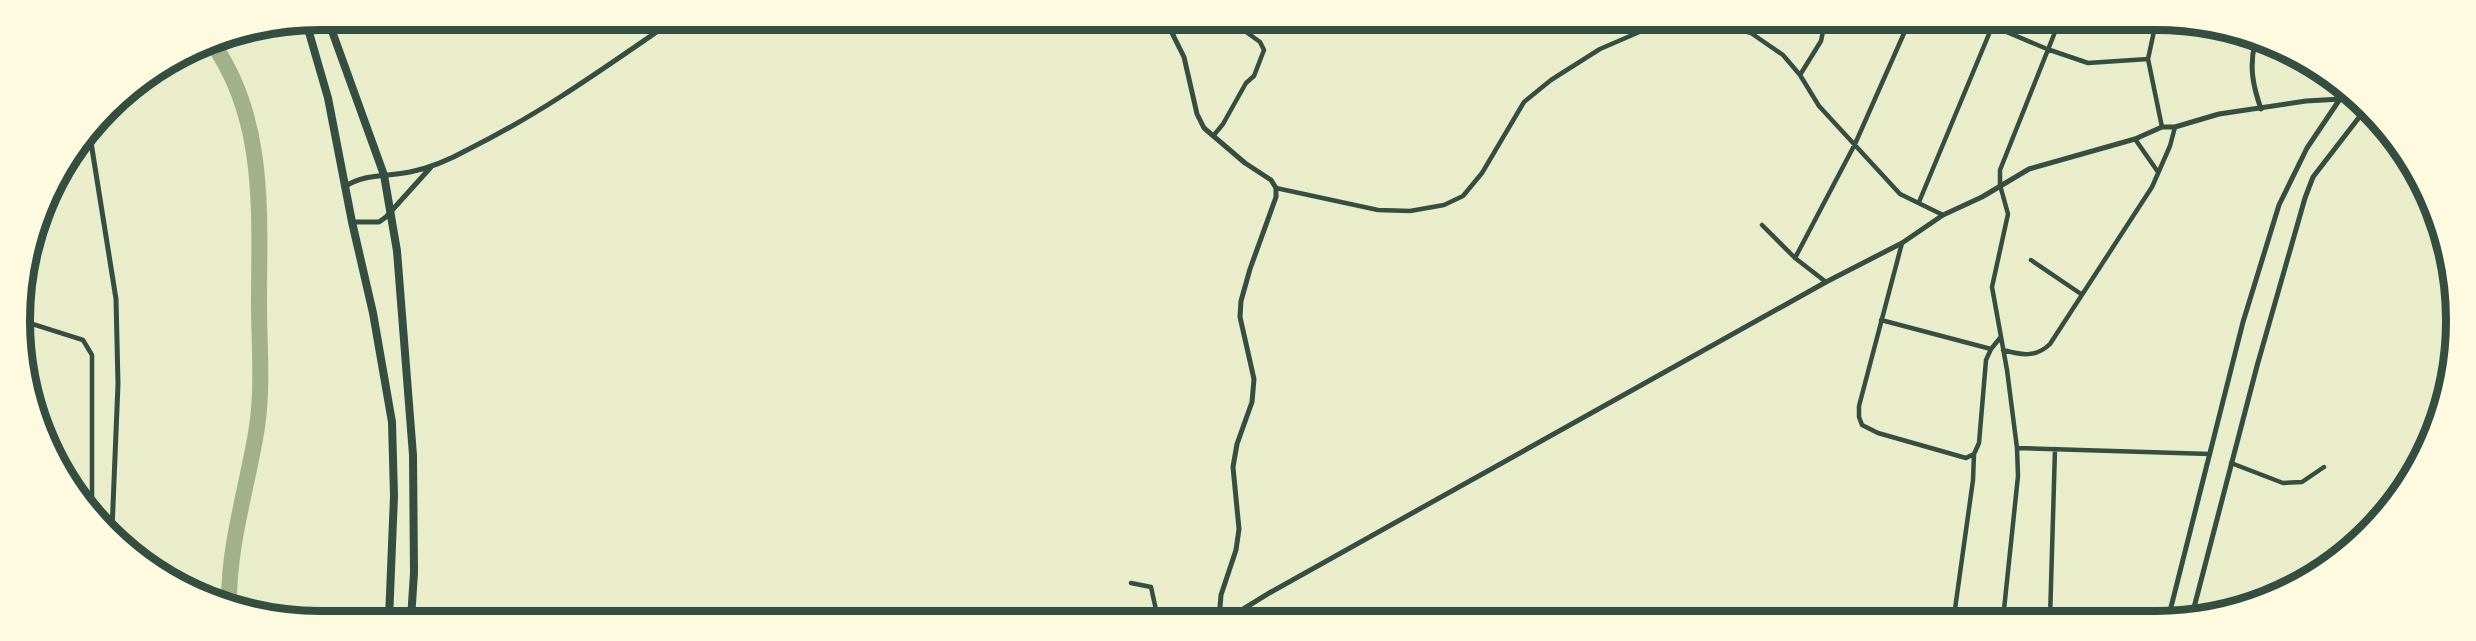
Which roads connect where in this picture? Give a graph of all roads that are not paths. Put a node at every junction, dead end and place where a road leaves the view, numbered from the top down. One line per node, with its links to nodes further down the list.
1 (332, 30): 32 (highway)
2 (659, 30): 30 (street)
3 (1172, 30): 15 (street)
4 (1176, 30): 15 (street)
5 (1243, 30): 26 (street)
6 (1644, 30): 35 (street)
7 (1741, 30): 19 (street)
8 (1823, 30): 19 (street)
9 (1905, 30): 29 (street)
10 (1991, 30): 36 (street)
11 (2006, 30): 17 (street)
12 (2055, 30): 17 (street)
13 (2154, 30): 18 (street)
14 (308, 31): 34 (highway)
15 (1174, 33): 26 (street)
16 (2254, 47): 22 (street)
17 (2047, 49): 18 (street); 33 (street)
18 (2148, 59): 24 (street)
19 (1800, 75): 29 (street)
20 (2340, 96): 22 (street)
21 (2342, 98): 54 (street)
22 (2261, 109): 25 (street)
23 (2361, 115): 55 (street)
24 (2162, 127): 25 (street); 27 (street)
25 (2175, 127): 31 (street)
26 (1214, 135): 35 (street)
27 (2135, 139): 31 (street); 33 (street)
28 (91, 143): 58 (street)
29 (1855, 144): 36 (street); 42 (street)
30 (432, 165): 32 (street); 37 (street)
31 (2158, 172): 45 (street)
32 (384, 175): 34 (street); 37 (highway)
33 (2000, 185): 38 (street); 48 (street)
34 (344, 187): 39 (highway)
35 (1276, 188): 65 (street)
36 (1919, 202): 38 (street)
37 (391, 211): 39 (street); 63 (highway)
38 (1943, 215): 41 (street)
39 (351, 222): 62 (highway)
40 (1762, 225): 42 (street)
41 (1902, 243): 44 (street); 46 (street)
42 (1795, 258): 44 (street)
43 (2031, 260): 45 (street)
44 (1826, 282): 66 (street)
45 (2081, 294): 50 (street)
46 (1881, 320): 49 (street); 53 (street)
47 (30, 323): 57 (street)
48 (2000, 338): 49 (street); 50 (street)
49 (1991, 349): 53 (street)
50 (2004, 350): 51 (street)
51 (2017, 448): 52 (street); 68 (street)
52 (2055, 449): 54 (street); 69 (street)
53 (1974, 454): 67 (street)
54 (2210, 454): 61 (street)
55 (2231, 463): 56 (street); 60 (street)
56 (2324, 467)
57 (92, 500)
58 (112, 523)
59 (1131, 583): 64 (street)
60 (2194, 609)
61 (2170, 610)
62 (389, 611)
63 (412, 611)
64 (1156, 611)
65 (1220, 611)
66 (1240, 611)
67 (1953, 611)
68 (2004, 611)
69 (2050, 611)

